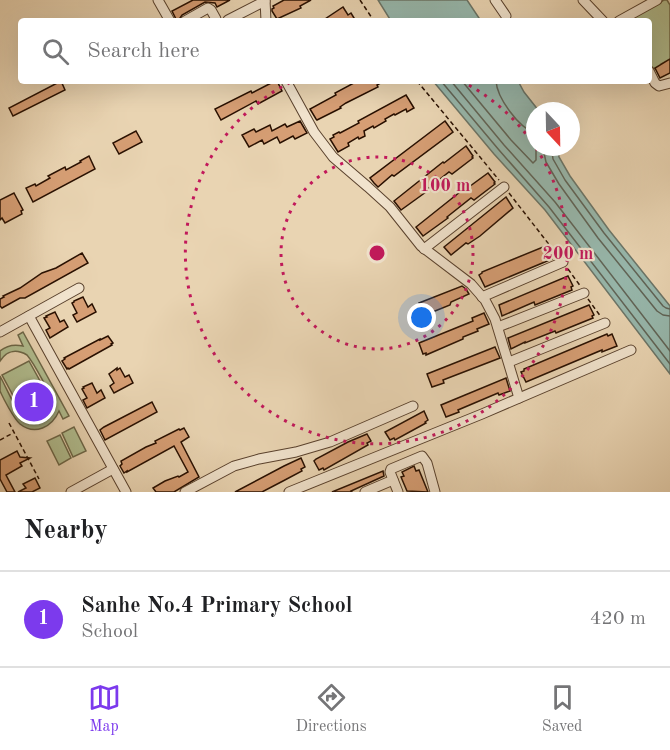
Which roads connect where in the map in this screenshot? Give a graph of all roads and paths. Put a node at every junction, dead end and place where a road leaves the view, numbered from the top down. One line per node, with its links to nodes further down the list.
1 (158, 0): 8 (street)
2 (265, 0): 11 (street); 12 (street)
3 (360, 0): 13 (path)
4 (495, 0): 7 (street)
5 (584, 0): 14 (street)
6 (657, 0): 15 (street)
7 (506, 16)
8 (168, 18)
9 (190, 18): 10 (street)
10 (215, 18)
11 (232, 18)
12 (266, 18)
13 (372, 18)
14 (600, 18)
15 (624, 18)
16 (652, 77): 19 (street)
17 (288, 84): 21 (street)
18 (419, 84): 20 (path)
19 (670, 84)
20 (504, 187): 21 (street); 22 (path)
21 (424, 249): 25 (street)
22 (563, 262): 24 (path); 25 (street)
23 (79, 288): 26 (street)
24 (584, 293): 27 (path); 28 (street)
25 (482, 297): 28 (street)
26 (29, 316): 29 (street); 37 (street)
27 (605, 323): 31 (street)
28 (498, 327): 31 (street)
29 (0, 332)
30 (631, 350): 32 (street)
31 (509, 362): 32 (street)
32 (519, 398): 40 (street)
33 (413, 406): 43 (street)
34 (9, 423): 35 (path)
35 (14, 432): 36 (path); 38 (path)
36 (0, 440)
37 (113, 469): 41 (street); 42 (street)
38 (39, 479)
39 (393, 480): 46 (street); 47 (street); 48 (street)
40 (317, 481): 44 (street); 45 (street)
41 (71, 492)
42 (126, 492)
43 (185, 492)
44 (289, 492)
45 (322, 492)
46 (365, 492)
47 (398, 492)
48 (435, 492)

